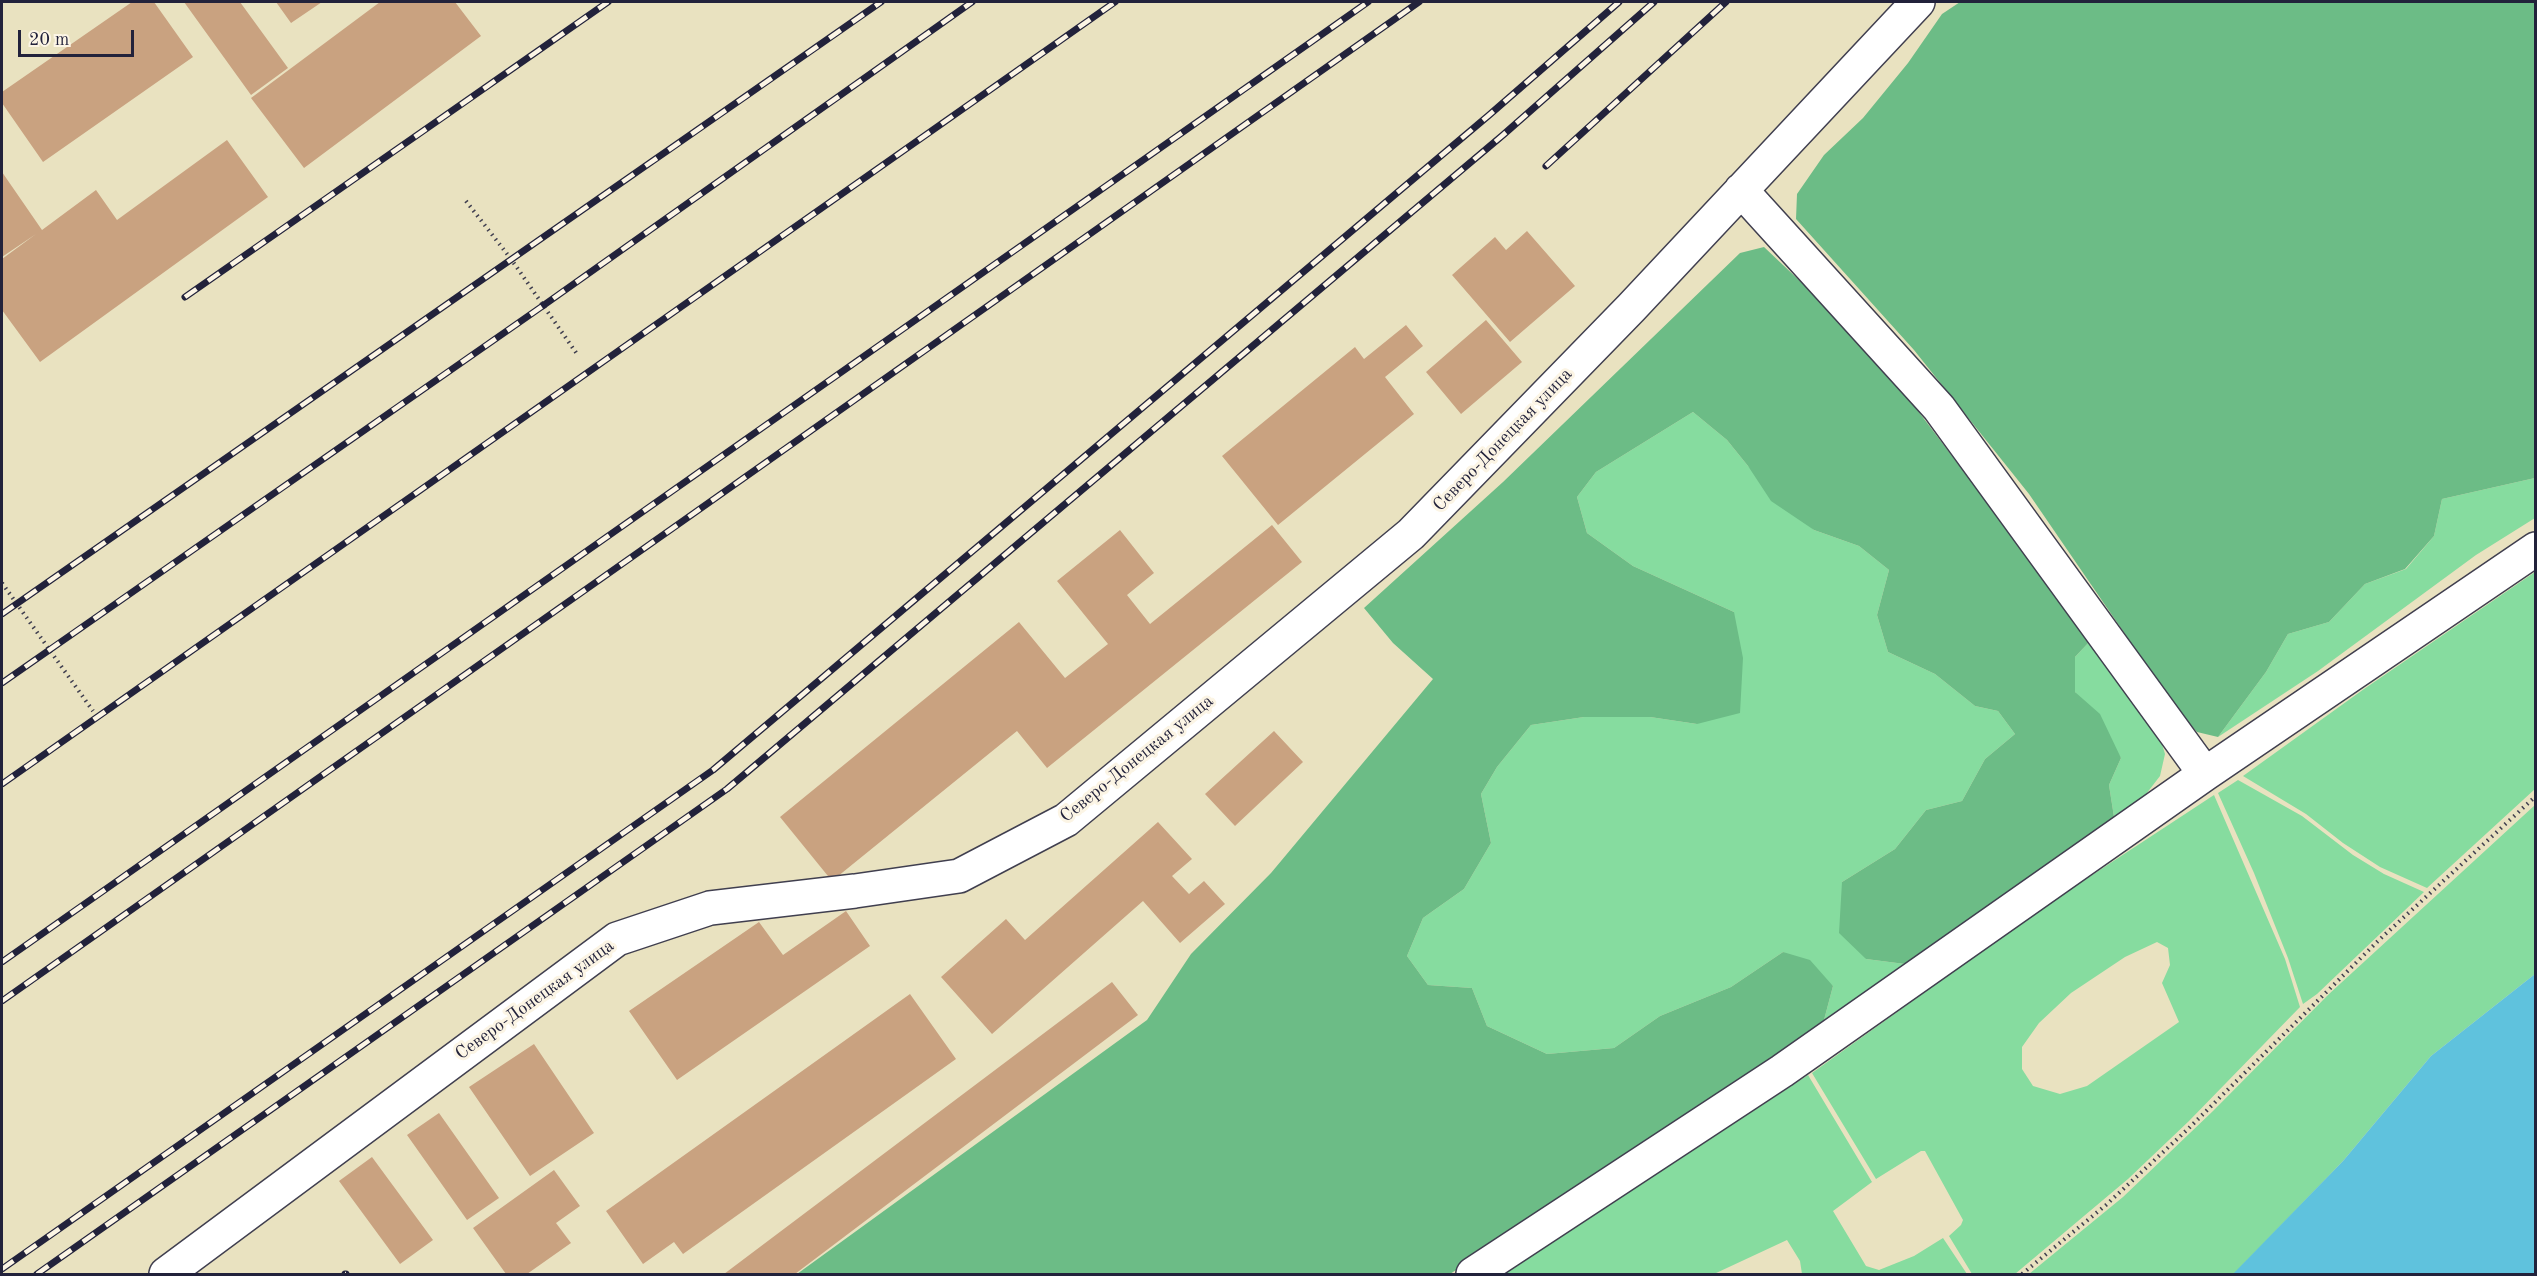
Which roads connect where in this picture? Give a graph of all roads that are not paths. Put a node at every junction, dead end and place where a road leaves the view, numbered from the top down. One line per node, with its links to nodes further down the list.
1 (1918, 2): 2 (lane, Северо-Донецкая улица)
2 (1741, 190): 4 (lane); 5 (lane, Северо-Донецкая улица)
3 (2535, 549): 4 (lane)
4 (2205, 774): 6 (lane)
5 (166, 1275)
6 (1473, 1275)

